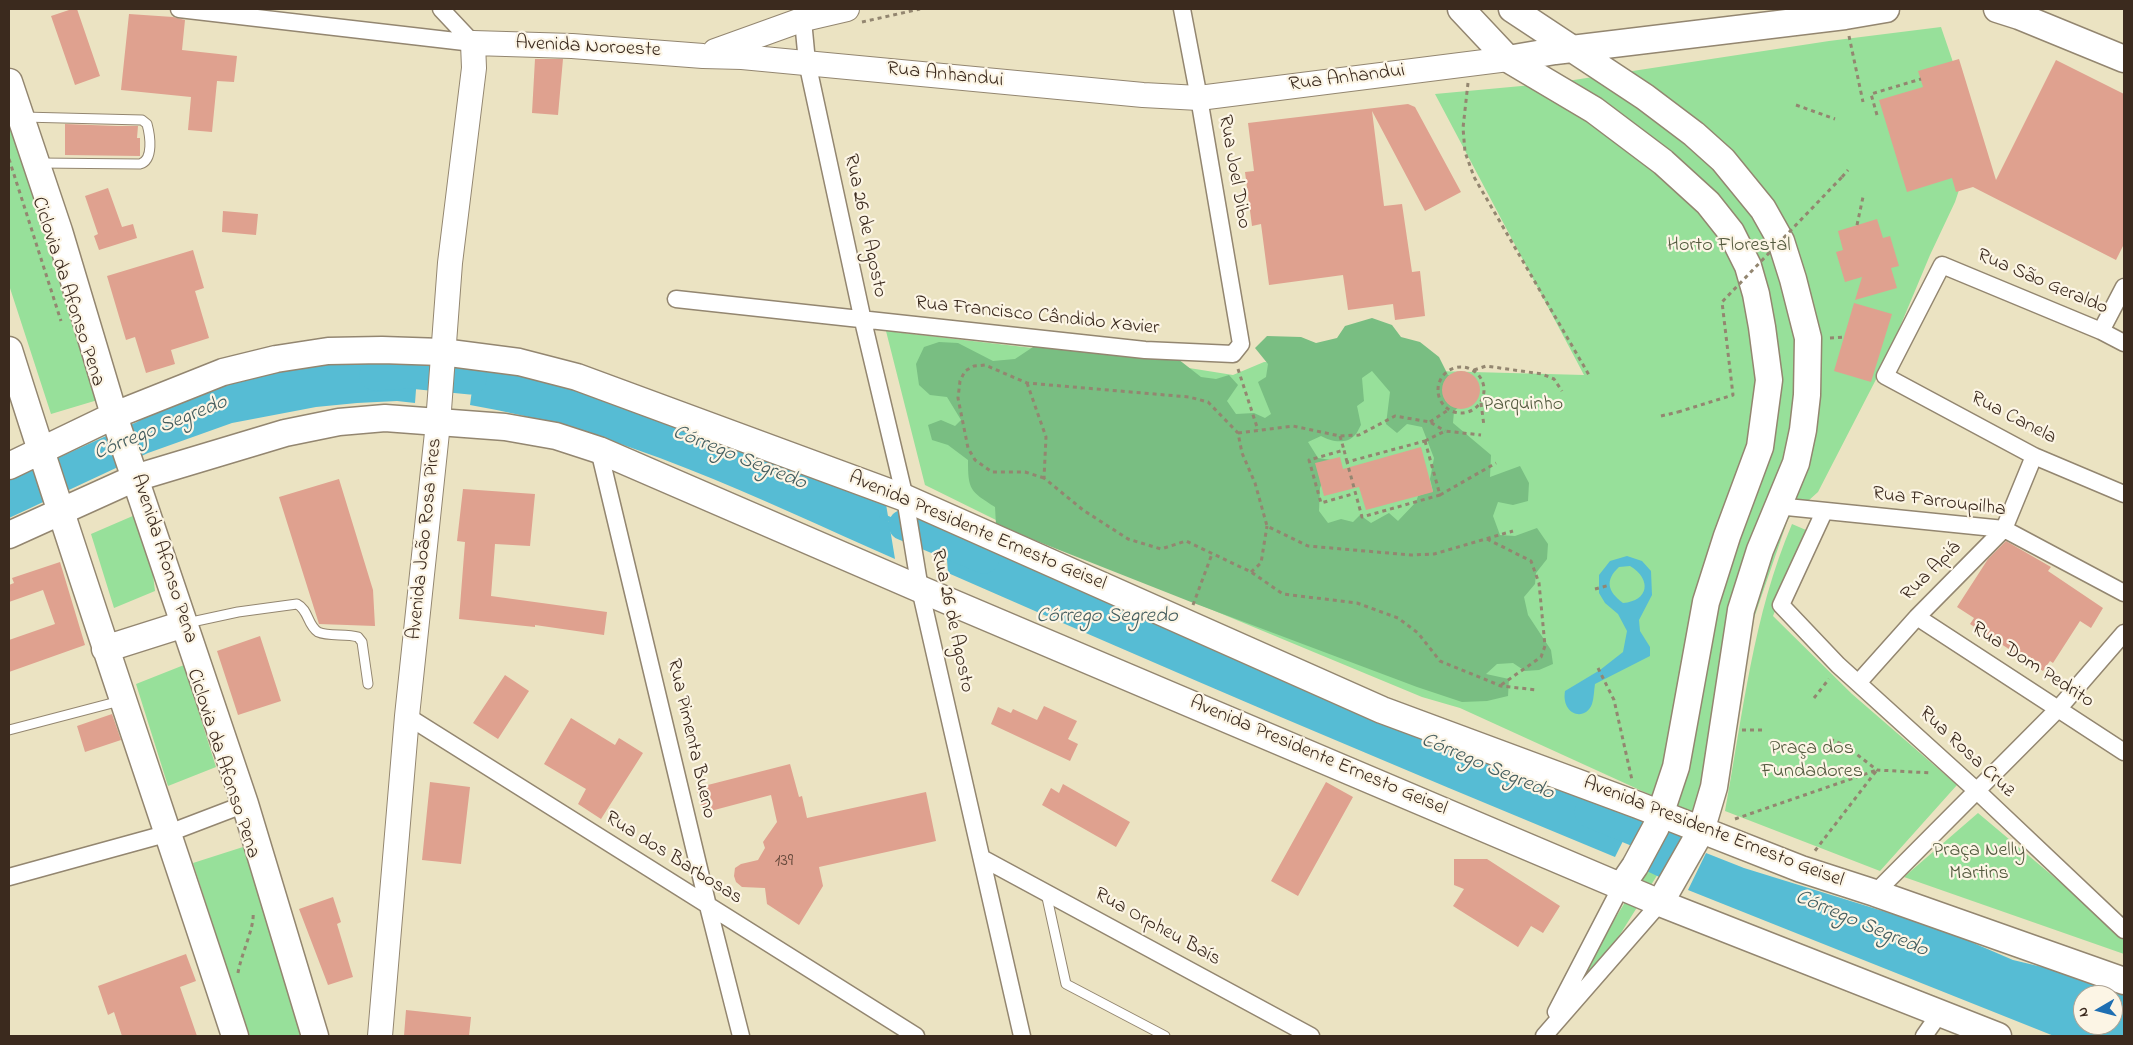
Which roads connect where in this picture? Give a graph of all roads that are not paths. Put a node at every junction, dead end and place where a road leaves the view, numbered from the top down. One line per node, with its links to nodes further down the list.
1 (179, 9): 10 (street)
2 (441, 9): 10 (street)
3 (1182, 9): 17 (street, Rua Joel Dibo)
4 (1462, 9): 13 (main road)
5 (1512, 9): 11 (main road)
6 (1886, 9): 11 (main road, Rua Anhandui)
7 (1997, 9): 14 (main road)
8 (803, 14): 9 (street, Avenida Noroeste); 12 (street, Avenida Noroeste); 15 (street, Rua 26 de Agosto)
9 (850, 17)
10 (473, 43): 12 (street, Avenida Noroeste); 27 (street, Avenida João Rosa Pires)
11 (1573, 49): 13 (main road, Rua Anhandui); 39 (main road)
12 (702, 56): 15 (street, Avenida Noroeste)
13 (1508, 59): 17 (street, Rua Anhandui); 58 (main road)
14 (2124, 59)
15 (807, 62): 17 (street, Rua Anhandui); 22 (street, Rua 26 de Agosto)
16 (9, 82): 18 (main road, Avenida Afonso Pena)
17 (1199, 98): 25 (street, Rua Joel Dibo)
18 (20, 117): 19 (main road, Avenida Afonso Pena); 19 (lane)
19 (35, 164): 30 (main road, Avenida Afonso Pena)
20 (2124, 287): 23 (street)
21 (676, 299): 22 (street, Rua Francisco Cândido Xavier)
22 (863, 320): 25 (street, Rua Francisco Cândido Xavier); 38 (street, Rua 26 de Agosto)
23 (2101, 331): 24 (street, Rua São Geraldo); 28 (street, Rua São Geraldo)
24 (2124, 343)
25 (1237, 349)
26 (9, 350): 33 (main road)
27 (442, 358): 29 (street, Avenida João Rosa Pires); 30 (main road, Avenida Presidente Ernesto Geisel); 38 (main road, Avenida Presidente Ernesto Geisel)
28 (1884, 376): 32 (street, Rua Canela)
29 (438, 414): 31 (main road, Avenida Presidente Ernesto Geisel); 35 (main road, Avenida Presidente Ernesto Geisel); 53 (street, Avenida João Rosa Pires)
30 (117, 421): 33 (main road, Avenida Presidente Ernesto Geisel); 35 (main road, Avenida Afonso Pena)
31 (600, 450): 43 (main road, Avenida Presidente Ernesto Geisel); 67 (street, Rua Pimenta Bueno)
32 (2034, 456): 36 (street, Rua Canela); 41 (street, Rua Apiá)
33 (42, 457): 34 (main road, Avenida Presidente Ernesto Geisel); 37 (main road)
34 (9, 466)
35 (133, 470): 37 (main road, Avenida Presidente Ernesto Geisel); 46 (main road, Avenida Afonso Pena)
36 (2124, 494)
37 (58, 505): 42 (main road, Avenida Presidente Ernesto Geisel); 48 (main road)
38 (906, 505): 43 (street, Rua 26 de Agosto); 58 (main road, Avenida Presidente Ernesto Geisel)
39 (1777, 506): 40 (street, Rua Farroupilha); 60 (main road)
40 (1824, 512): 41 (street, Rua Farroupilha); 49 (street, Rua Rosa Cruz)
41 (2004, 529): 44 (street, Rua Farroupilha); 45 (street, Rua Apiá)
42 (9, 535)
43 (920, 589): 61 (street, Rua 26 de Agosto); 62 (main road, Avenida Presidente Ernesto Geisel)
44 (2124, 593)
45 (1917, 617): 49 (street, Rua Apiá); 52 (street, Rua Dom Pedrito)
46 (184, 624): 48 (main road); 50 (lane); 57 (main road, Avenida Afonso Pena)
47 (2124, 632): 52 (street)
48 (105, 649): 51 (main road)
49 (1858, 683): 56 (street, Rua Rosa Cruz)
50 (368, 684)
51 (123, 700): 54 (lane); 59 (main road)
52 (2059, 708): 55 (street, Rua Dom Pedrito); 56 (street)
53 (407, 716): 67 (street, Rua dos Barbosas); 71 (street, Avenida João Rosa Pires)
54 (9, 730)
55 (2124, 752)
56 (1977, 791): 66 (street); 68 (street, Rua Rosa Cruz)
57 (245, 804): 59 (street); 73 (main road, Avenida Afonso Pena)
58 (1652, 815): 60 (main road, Avenida Presidente Ernesto Geisel); 62 (main road)
59 (169, 833): 63 (street); 72 (main road)
60 (1697, 838): 65 (main road); 66 (main road, Avenida Presidente Ernesto Geisel)
61 (982, 858): 64 (street, Rua Orpheu Baís); 76 (street, Rua 26 de Agosto)
62 (1628, 876): 65 (main road, Avenida Presidente Ernesto Geisel); 79 (street)
63 (9, 877)
64 (1045, 891): 77 (lane); 78 (street, Rua Orpheu Baís)
65 (1666, 893): 70 (main road, Avenida Presidente Ernesto Geisel); 79 (street)
66 (1875, 893): 69 (main road, Avenida Presidente Ernesto Geisel)
67 (708, 906): 74 (street, Rua Pimenta Bueno); 75 (street, Rua dos Barbosas)
68 (2124, 930)
69 (2124, 981)
70 (1940, 1013): 80 (street); 81 (main road, Avenida Presidente Ernesto Geisel)
71 (377, 1031)
72 (235, 1036)
73 (315, 1036)
74 (741, 1036)
75 (916, 1036)
76 (1022, 1036)
77 (1165, 1036)
78 (1311, 1036)
79 (1544, 1036)
80 (1924, 1036)
81 (1998, 1036)

